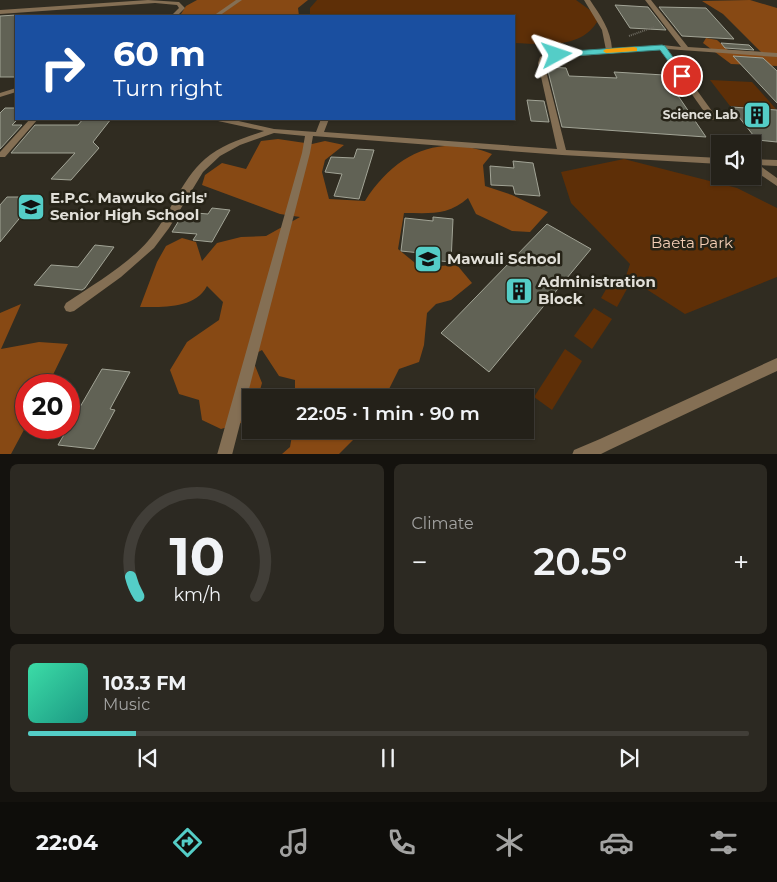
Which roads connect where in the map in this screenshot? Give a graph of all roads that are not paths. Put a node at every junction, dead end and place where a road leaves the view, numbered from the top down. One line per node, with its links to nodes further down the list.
1 (239, 0): 6 (lane)
2 (587, 0): 8 (lane)
3 (648, 0): 9 (lane)
4 (0, 12): 5 (lane)
5 (175, 15)
6 (217, 15)
7 (662, 47): 8 (lane); 9 (lane); 13 (lane)
8 (609, 50): 19 (lane)
9 (686, 50): 10 (lane)
10 (777, 55)
11 (15, 90): 12 (lane)
12 (0, 95)
13 (713, 118)
14 (33, 120): 20 (lane)
15 (225, 120): 17 (lane)
16 (324, 120): 18 (lane)
17 (274, 131): 18 (lane); 26 (lane)
18 (314, 133): 19 (lane); 28 (lane)
19 (562, 152): 21 (lane)
20 (1, 157)
21 (711, 160)
22 (761, 163): 23 (lane)
23 (777, 163)
24 (761, 170): 25 (lane)
25 (777, 183)
26 (70, 307)
27 (777, 364): 29 (lane)
28 (224, 454)
29 (579, 454)

